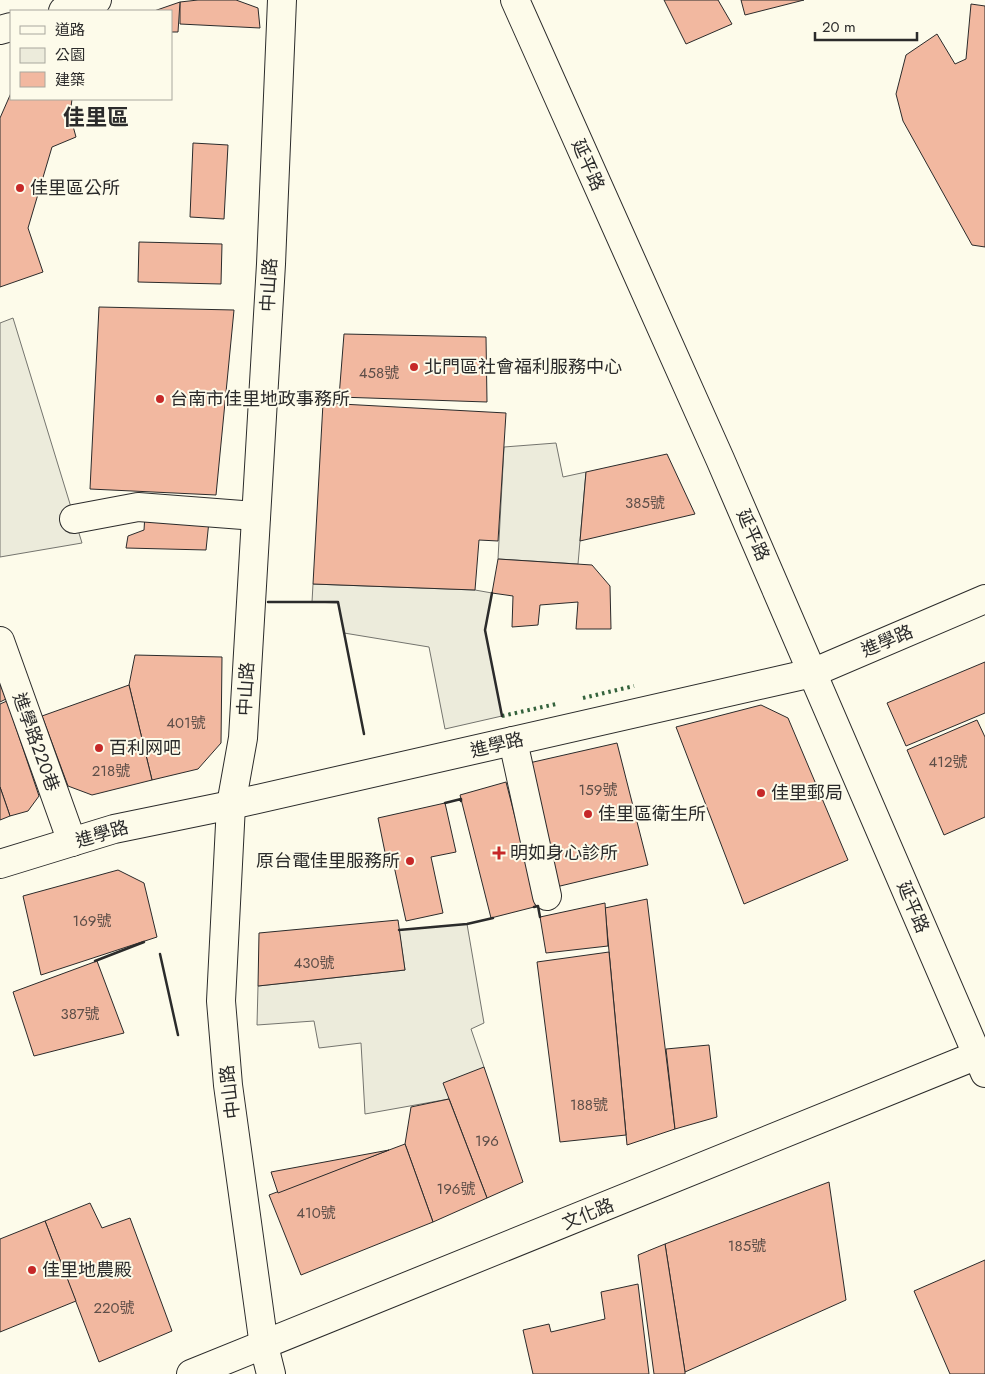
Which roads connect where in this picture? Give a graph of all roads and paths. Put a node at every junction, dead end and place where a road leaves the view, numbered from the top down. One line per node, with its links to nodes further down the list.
1 (97, 0): 4 (street)
2 (282, 0): 5 (street, 中山路)
3 (515, 0): 9 (street, 延平路)
4 (66, 10)
5 (256, 516): 6 (street); 11 (street, 中山路)
6 (74, 519)
7 (985, 599): 9 (street, 進學路)
8 (0, 641): 12 (street, 進學路220巷)
9 (812, 673): 10 (street, 進學路); 15 (street, 延平路)
10 (513, 741): 11 (street, 進學路); 14 (street)
11 (231, 805): 12 (street, 進學路); 16 (street, 中山路)
12 (72, 842): 13 (street, 進學路)
13 (0, 864)
14 (547, 896)
15 (982, 1060): 16 (street, 文化路)
16 (264, 1346): 17 (street, 文化路); 18 (street, 中山路)
17 (191, 1374)
18 (271, 1374)

